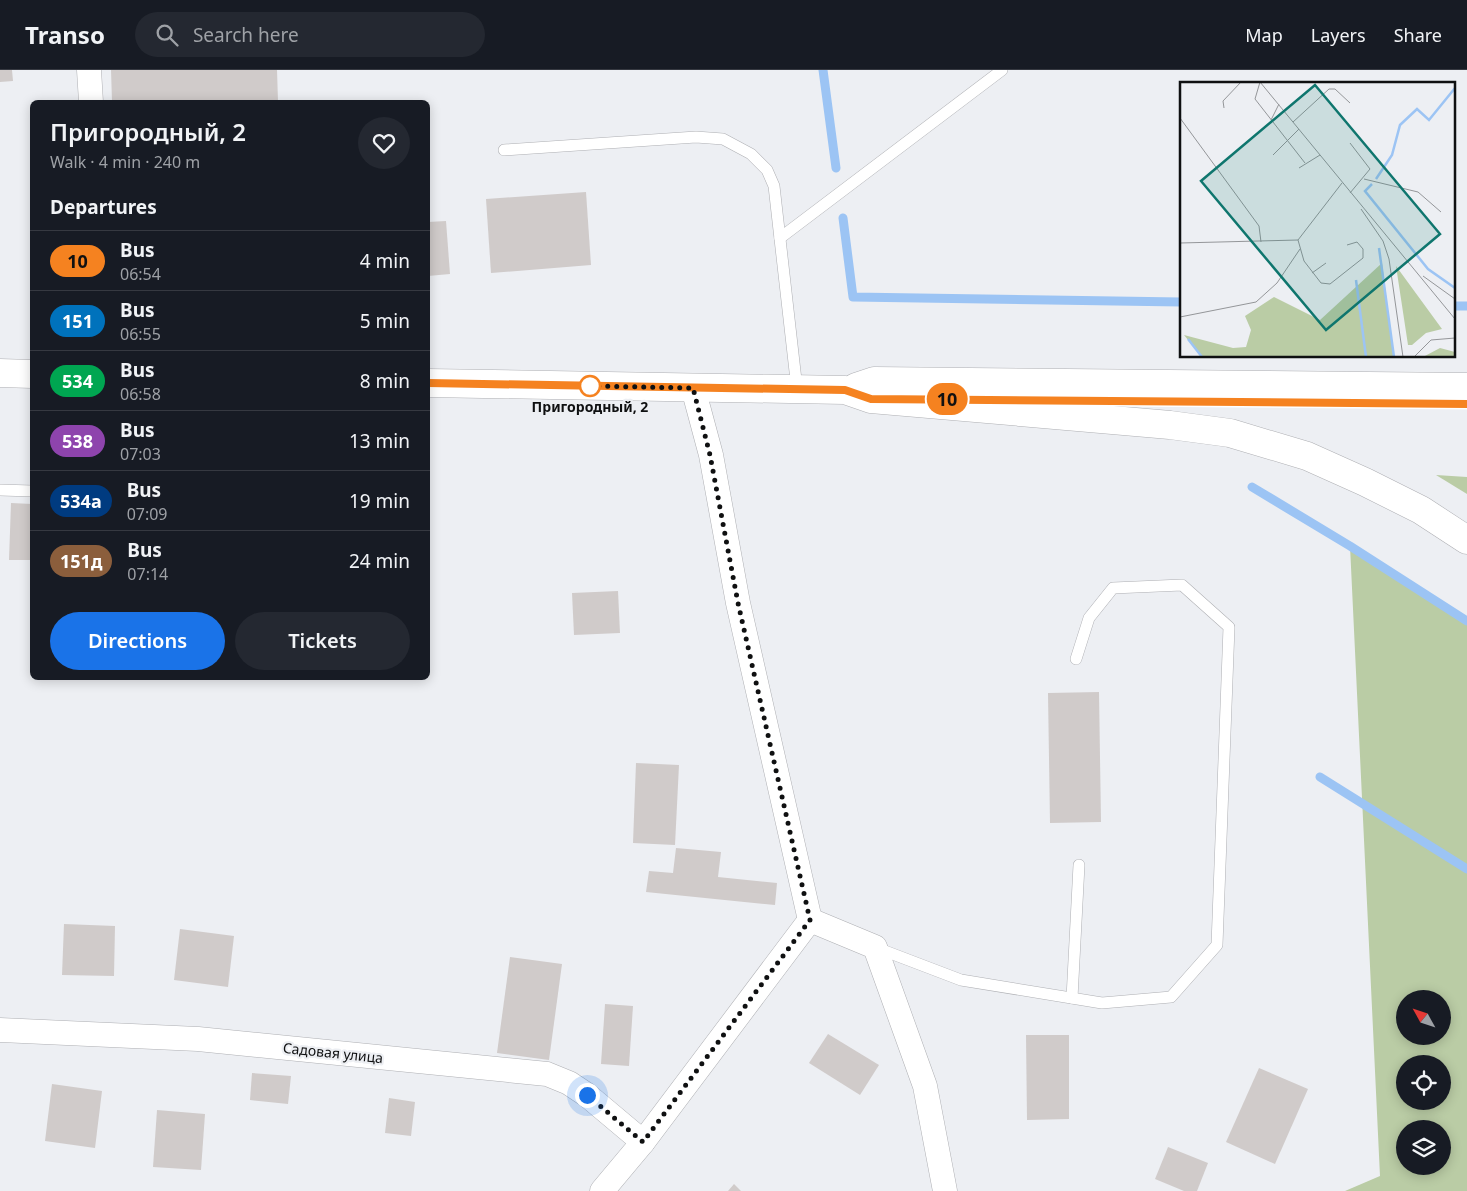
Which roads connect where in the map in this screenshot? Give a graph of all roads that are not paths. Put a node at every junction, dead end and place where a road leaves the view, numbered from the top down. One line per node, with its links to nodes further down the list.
1 (89, 70): 3 (street)
2 (1002, 70): 5 (lane)
3 (91, 100)
4 (504, 150): 5 (lane)
5 (780, 238): 13 (lane)
6 (0, 373): 7 (main road)
7 (30, 374)
8 (1467, 377): 10 (main road)
9 (430, 384): 12 (main road)
10 (1333, 385): 11 (main road); 14 (main road)
11 (1467, 387)
12 (693, 388): 13 (main road); 22 (street)
13 (796, 390): 14 (main road)
14 (845, 390): 15 (main road)
15 (871, 399): 16 (main road); 19 (main road)
16 (1467, 404)
17 (0, 490): 18 (lane)
18 (30, 491)
19 (1467, 540)
20 (1076, 659): 24 (lane)
21 (1079, 865): 24 (lane)
22 (810, 920): 23 (street); 26 (street)
23 (875, 947): 24 (lane); 28 (street)
24 (1072, 998)
25 (0, 1030): 26 (street, Садовая улица)
26 (643, 1142): 27 (street)
27 (602, 1191)
28 (946, 1191)

